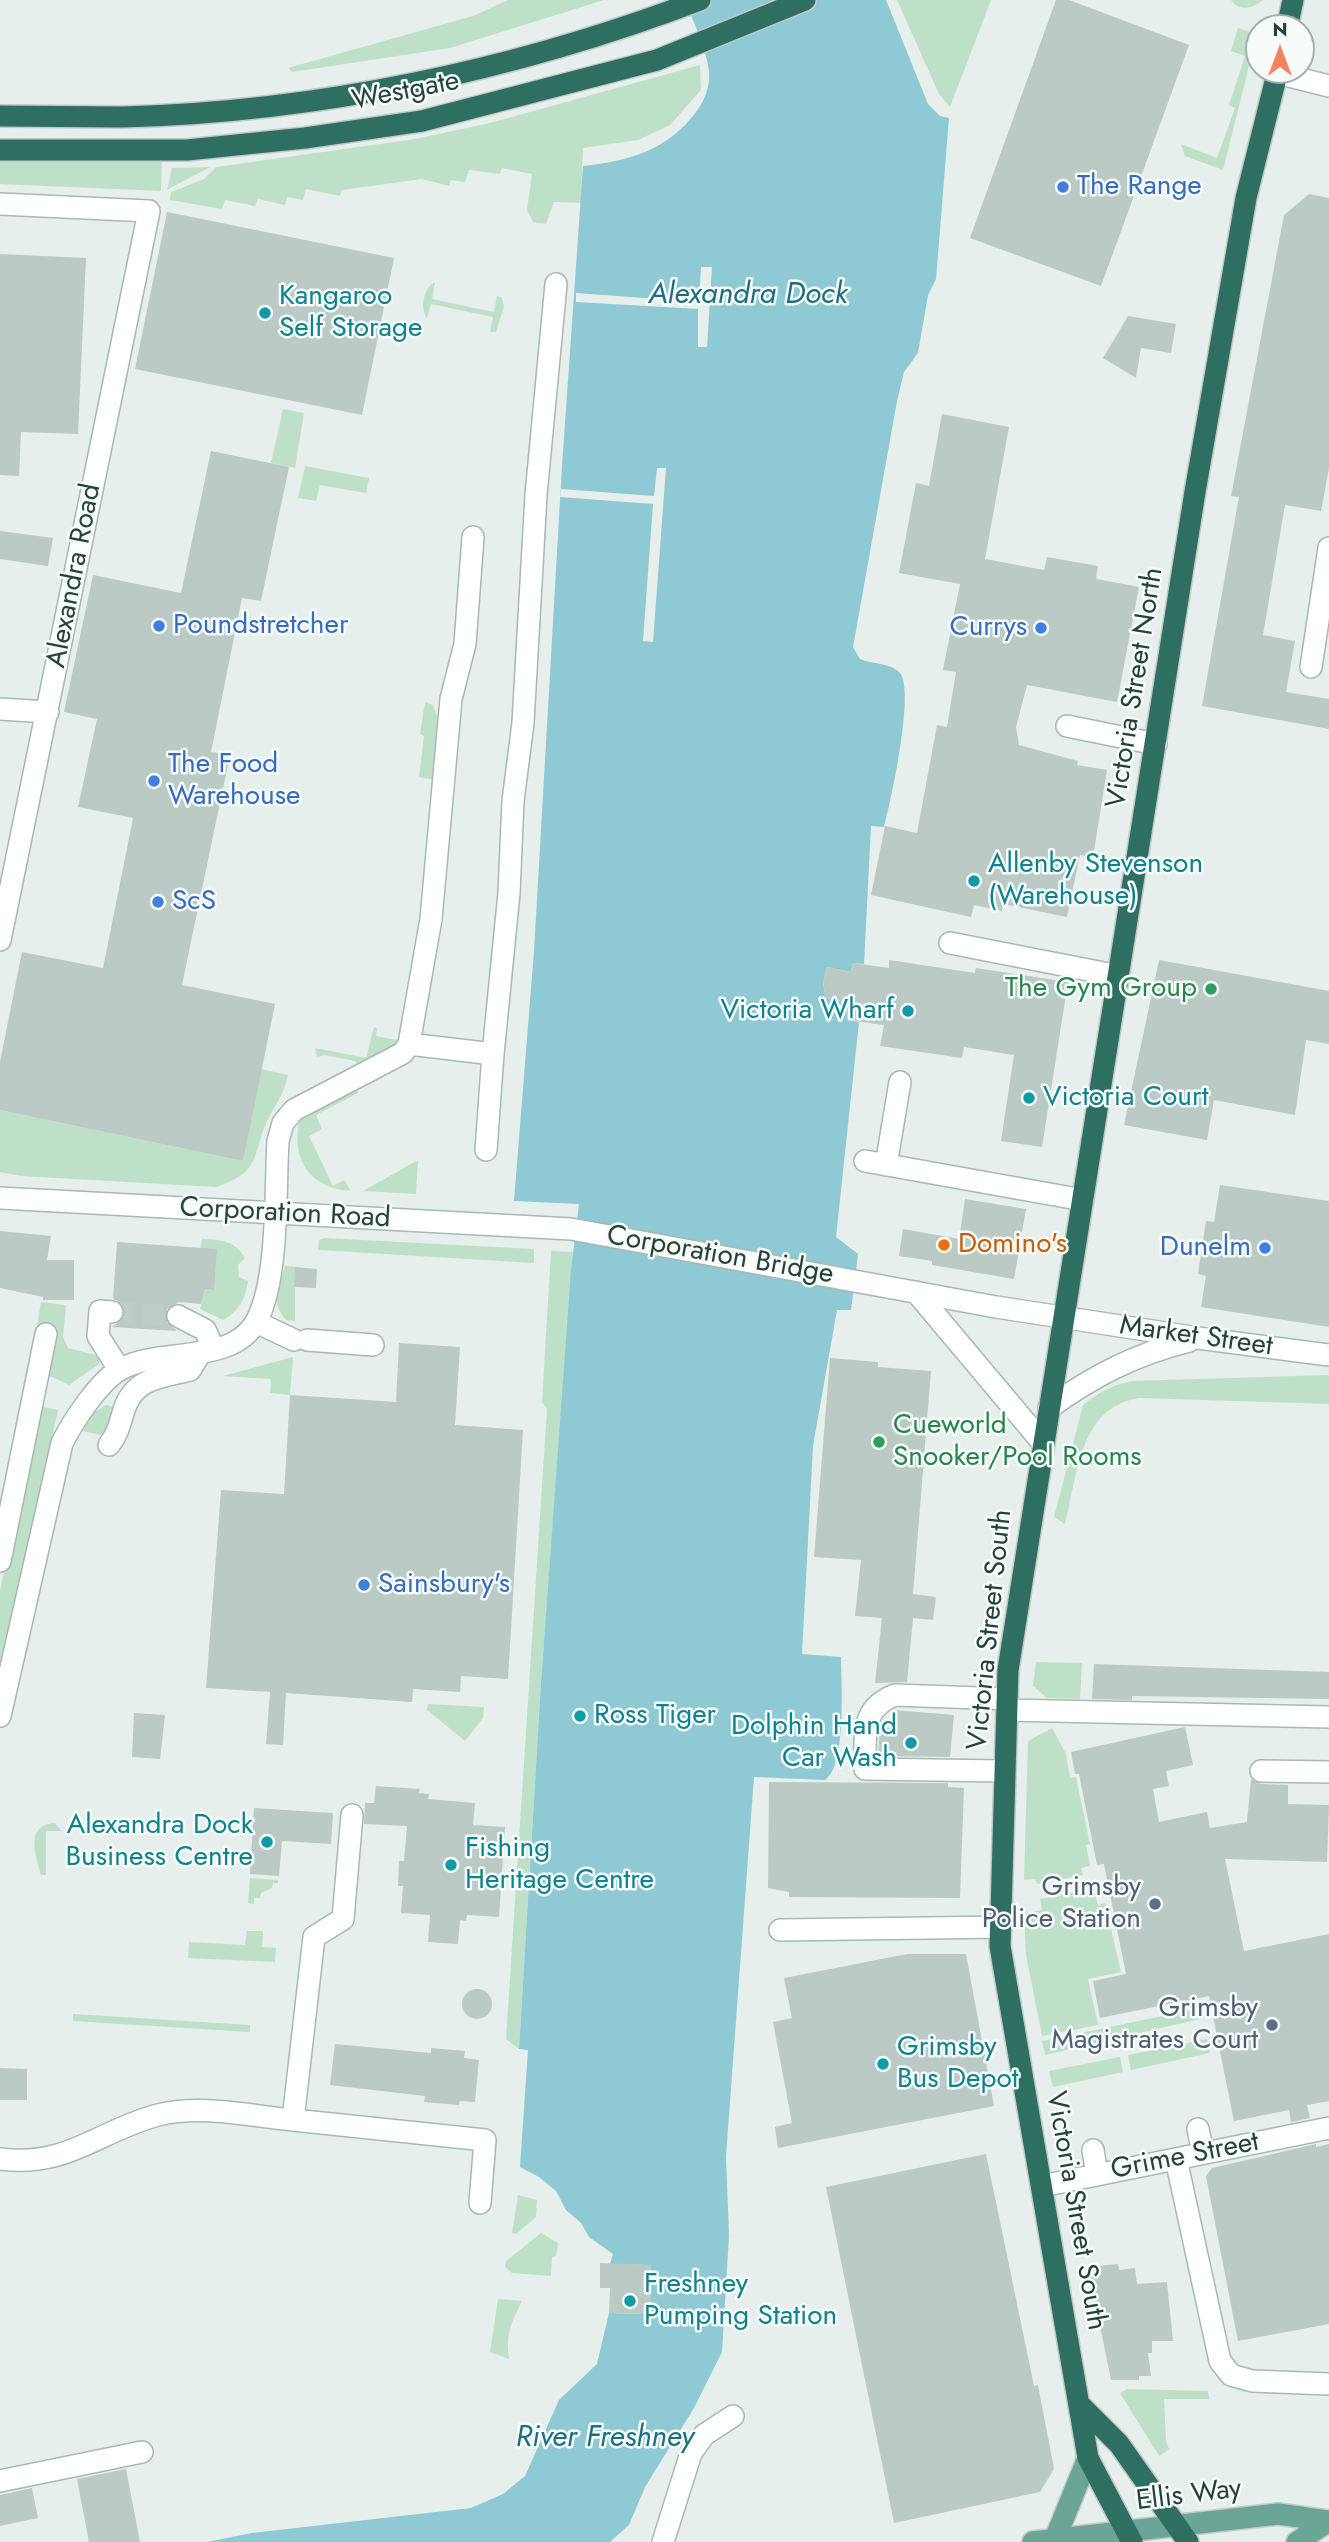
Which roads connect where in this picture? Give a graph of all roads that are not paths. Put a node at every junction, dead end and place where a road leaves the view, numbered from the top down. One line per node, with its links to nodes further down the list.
1 (701, 0): 4 (highway, Westgate)
2 (805, 0): 5 (highway, Westgate)
3 (1274, 84): 14 (highway, Victoria Street North)
4 (0, 116)
5 (0, 150)
6 (0, 204): 12 (street, Alexandra Road)
7 (556, 284): 19 (street)
8 (473, 537): 18 (street)
9 (1329, 548): 10 (street)
10 (1311, 667)
11 (0, 709): 12 (street)
12 (48, 712): 15 (street, Alexandra Road)
13 (1067, 726): 14 (street)
14 (1156, 744): 17 (highway, Victoria Street North)
15 (0, 940)
16 (950, 943): 17 (street)
17 (1119, 976): 25 (highway, Victoria Street North)
18 (409, 1044): 19 (street); 26 (street)
19 (493, 1054): 21 (street)
20 (900, 1082): 23 (street)
21 (486, 1150)
22 (865, 1161): 23 (street)
23 (886, 1165): 25 (street)
24 (0, 1198): 26 (street, Corporation Road)
25 (1083, 1200): 31 (highway, Victoria Street North)
26 (274, 1214): 27 (street, Corporation Road); 32 (street)
27 (571, 1229): 28 (street, Corporation Bridge)
28 (916, 1292): 31 (street, Market Street); 40 (street)
29 (112, 1312): 38 (street)
30 (178, 1317): 36 (street)
31 (1063, 1318): 34 (street, Market Street); 39 (highway, Victoria Street South)
32 (256, 1322): 35 (street); 36 (street)
33 (46, 1334): 42 (street)
34 (1198, 1338): 37 (street, Market Street); 39 (street)
35 (373, 1345)
36 (207, 1351): 38 (street); 41 (street)
37 (1329, 1355)
38 (119, 1369): 44 (street)
39 (1049, 1408): 40 (highway, Victoria Street South)
40 (1042, 1442): 43 (highway, Victoria Street South)
41 (109, 1445)
42 (0, 1561)
43 (1007, 1705): 45 (street); 46 (highway, Victoria Street South); 46 (street)
44 (0, 1716)
45 (1329, 1717)
46 (1003, 1771): 50 (highway, Victoria Street South)
47 (1261, 1771): 48 (street)
48 (1329, 1772)
49 (352, 1815): 52 (street)
50 (1001, 1927): 51 (street); 60 (highway, Victoria Street South)
51 (780, 1930)
52 (293, 2120): 57 (street); 61 (street)
53 (1329, 2128): 56 (street, Grime Street)
54 (1198, 2129): 56 (street)
55 (1093, 2150): 59 (street)
56 (1203, 2153): 58 (street, Grime Street)
57 (0, 2159)
58 (1176, 2159): 59 (street, Grime Street); 62 (street)
59 (1097, 2175): 60 (street, Grime Street)
60 (1042, 2186): 63 (highway, Victoria Street South)
61 (480, 2203)
62 (1329, 2384)
63 (1081, 2406): 66 (highway, Victoria Street South); 69 (highway)
64 (733, 2416): 68 (street)
65 (142, 2452): 67 (street)
66 (1088, 2458): 70 (highway, Victoria Street South); 71 (main road)
67 (0, 2481)
68 (670, 2522): 72 (street); 73 (street)
69 (1183, 2534): 70 (main road, Ellis Way); 75 (main road, Ellis Way)
70 (1128, 2537): 71 (main road, Ellis Way)
71 (1055, 2541): 74 (main road, Ellis Way)
72 (663, 2542)
73 (678, 2542)
74 (1033, 2542)
75 (1297, 2542)

